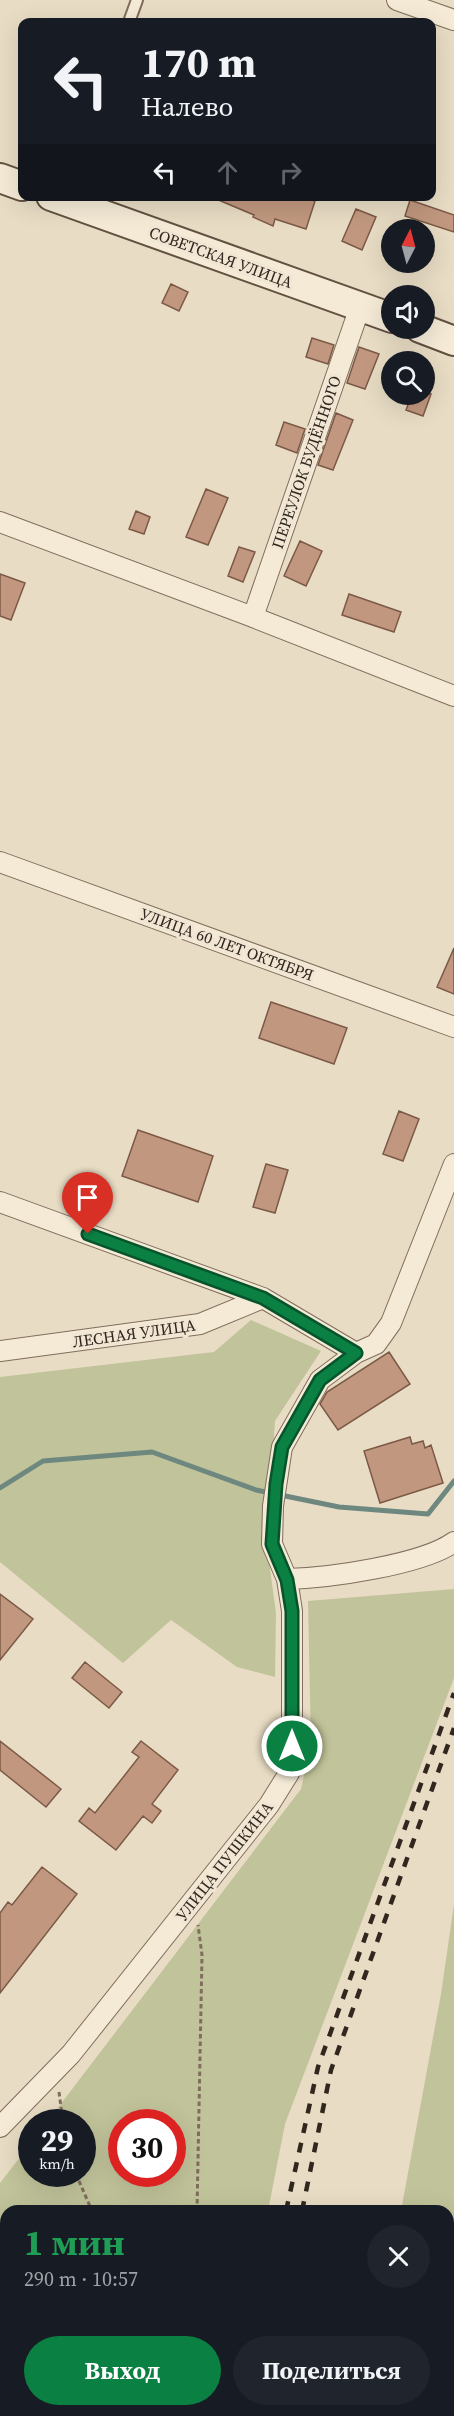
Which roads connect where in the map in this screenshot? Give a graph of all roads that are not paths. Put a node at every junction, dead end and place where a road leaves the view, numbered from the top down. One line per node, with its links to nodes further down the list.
1 (137, 0): 3 (lane)
2 (397, 0): 4 (street)
3 (130, 18)
4 (454, 20)
5 (0, 178): 6 (street)
6 (18, 185)
7 (67, 201): 8 (street, СОВЕТСКАЯ УЛИЦА)
8 (360, 307): 9 (street, СОВЕТСКАЯ УЛИЦА); 13 (street, ПЕРЕУЛОК БУДЁННОГО)
9 (381, 314)
10 (435, 334): 11 (street)
11 (454, 341)
12 (0, 522): 13 (street)
13 (253, 617): 14 (street)
14 (454, 696)
15 (0, 862): 16 (street, УЛИЦА 60 ЛЕТ ОКТЯБРЯ)
16 (454, 1027)
17 (454, 1164): 21 (street, УЛИЦА ПУШКИНА)
18 (0, 1202): 19 (street)
19 (263, 1298): 20 (street, ЛЕСНАЯ УЛИЦА); 21 (street)
20 (0, 1351)
21 (356, 1353): 23 (street, УЛИЦА ПУШКИНА)
22 (454, 1542): 23 (street)
23 (287, 1580): 24 (street, УЛИЦА ПУШКИНА)
24 (0, 2127)

